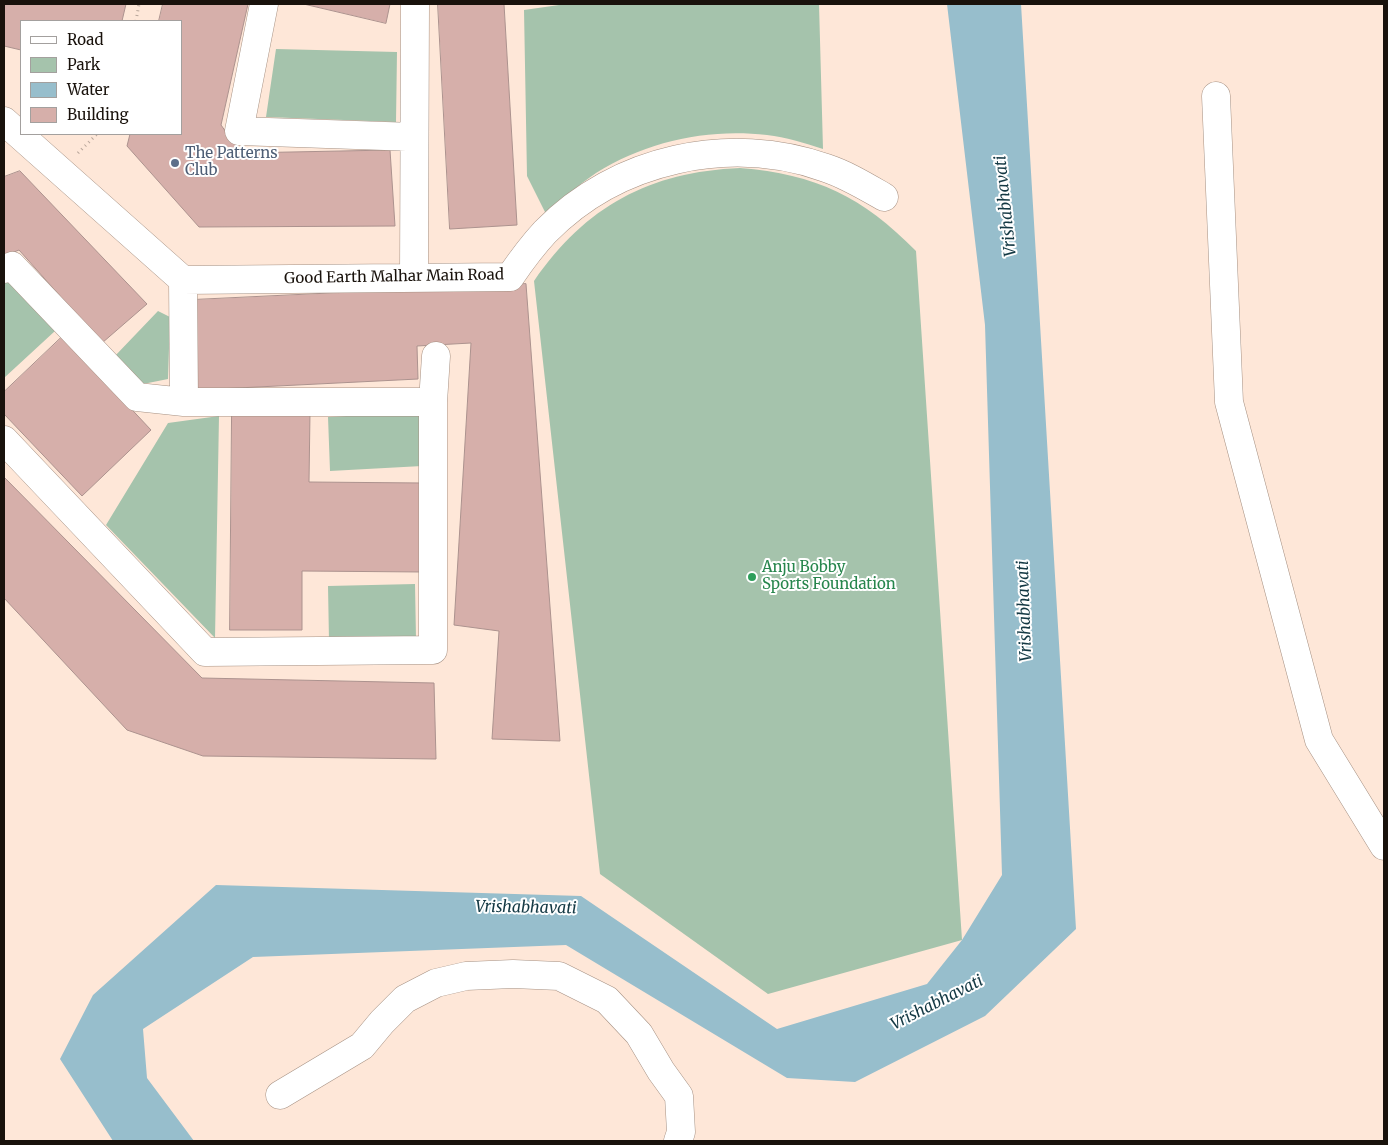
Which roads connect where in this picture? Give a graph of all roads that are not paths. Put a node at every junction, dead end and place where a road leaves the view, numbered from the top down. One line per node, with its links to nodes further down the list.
1 (264, 4): 5 (street)
2 (415, 4): 5 (street)
3 (1216, 96): 14 (street)
4 (4, 121): 9 (street)
5 (414, 136): 8 (street)
6 (884, 197): 8 (street, Good Earth Malhar Main Road)
7 (4, 269): 11 (street)
8 (414, 278): 9 (street, Good Earth Malhar Main Road)
9 (183, 280): 11 (street)
10 (436, 356): 12 (street)
11 (184, 402): 12 (street)
12 (433, 402): 13 (street)
13 (4, 440)
14 (1384, 846)
15 (280, 1095): 16 (street)
16 (678, 1141)

